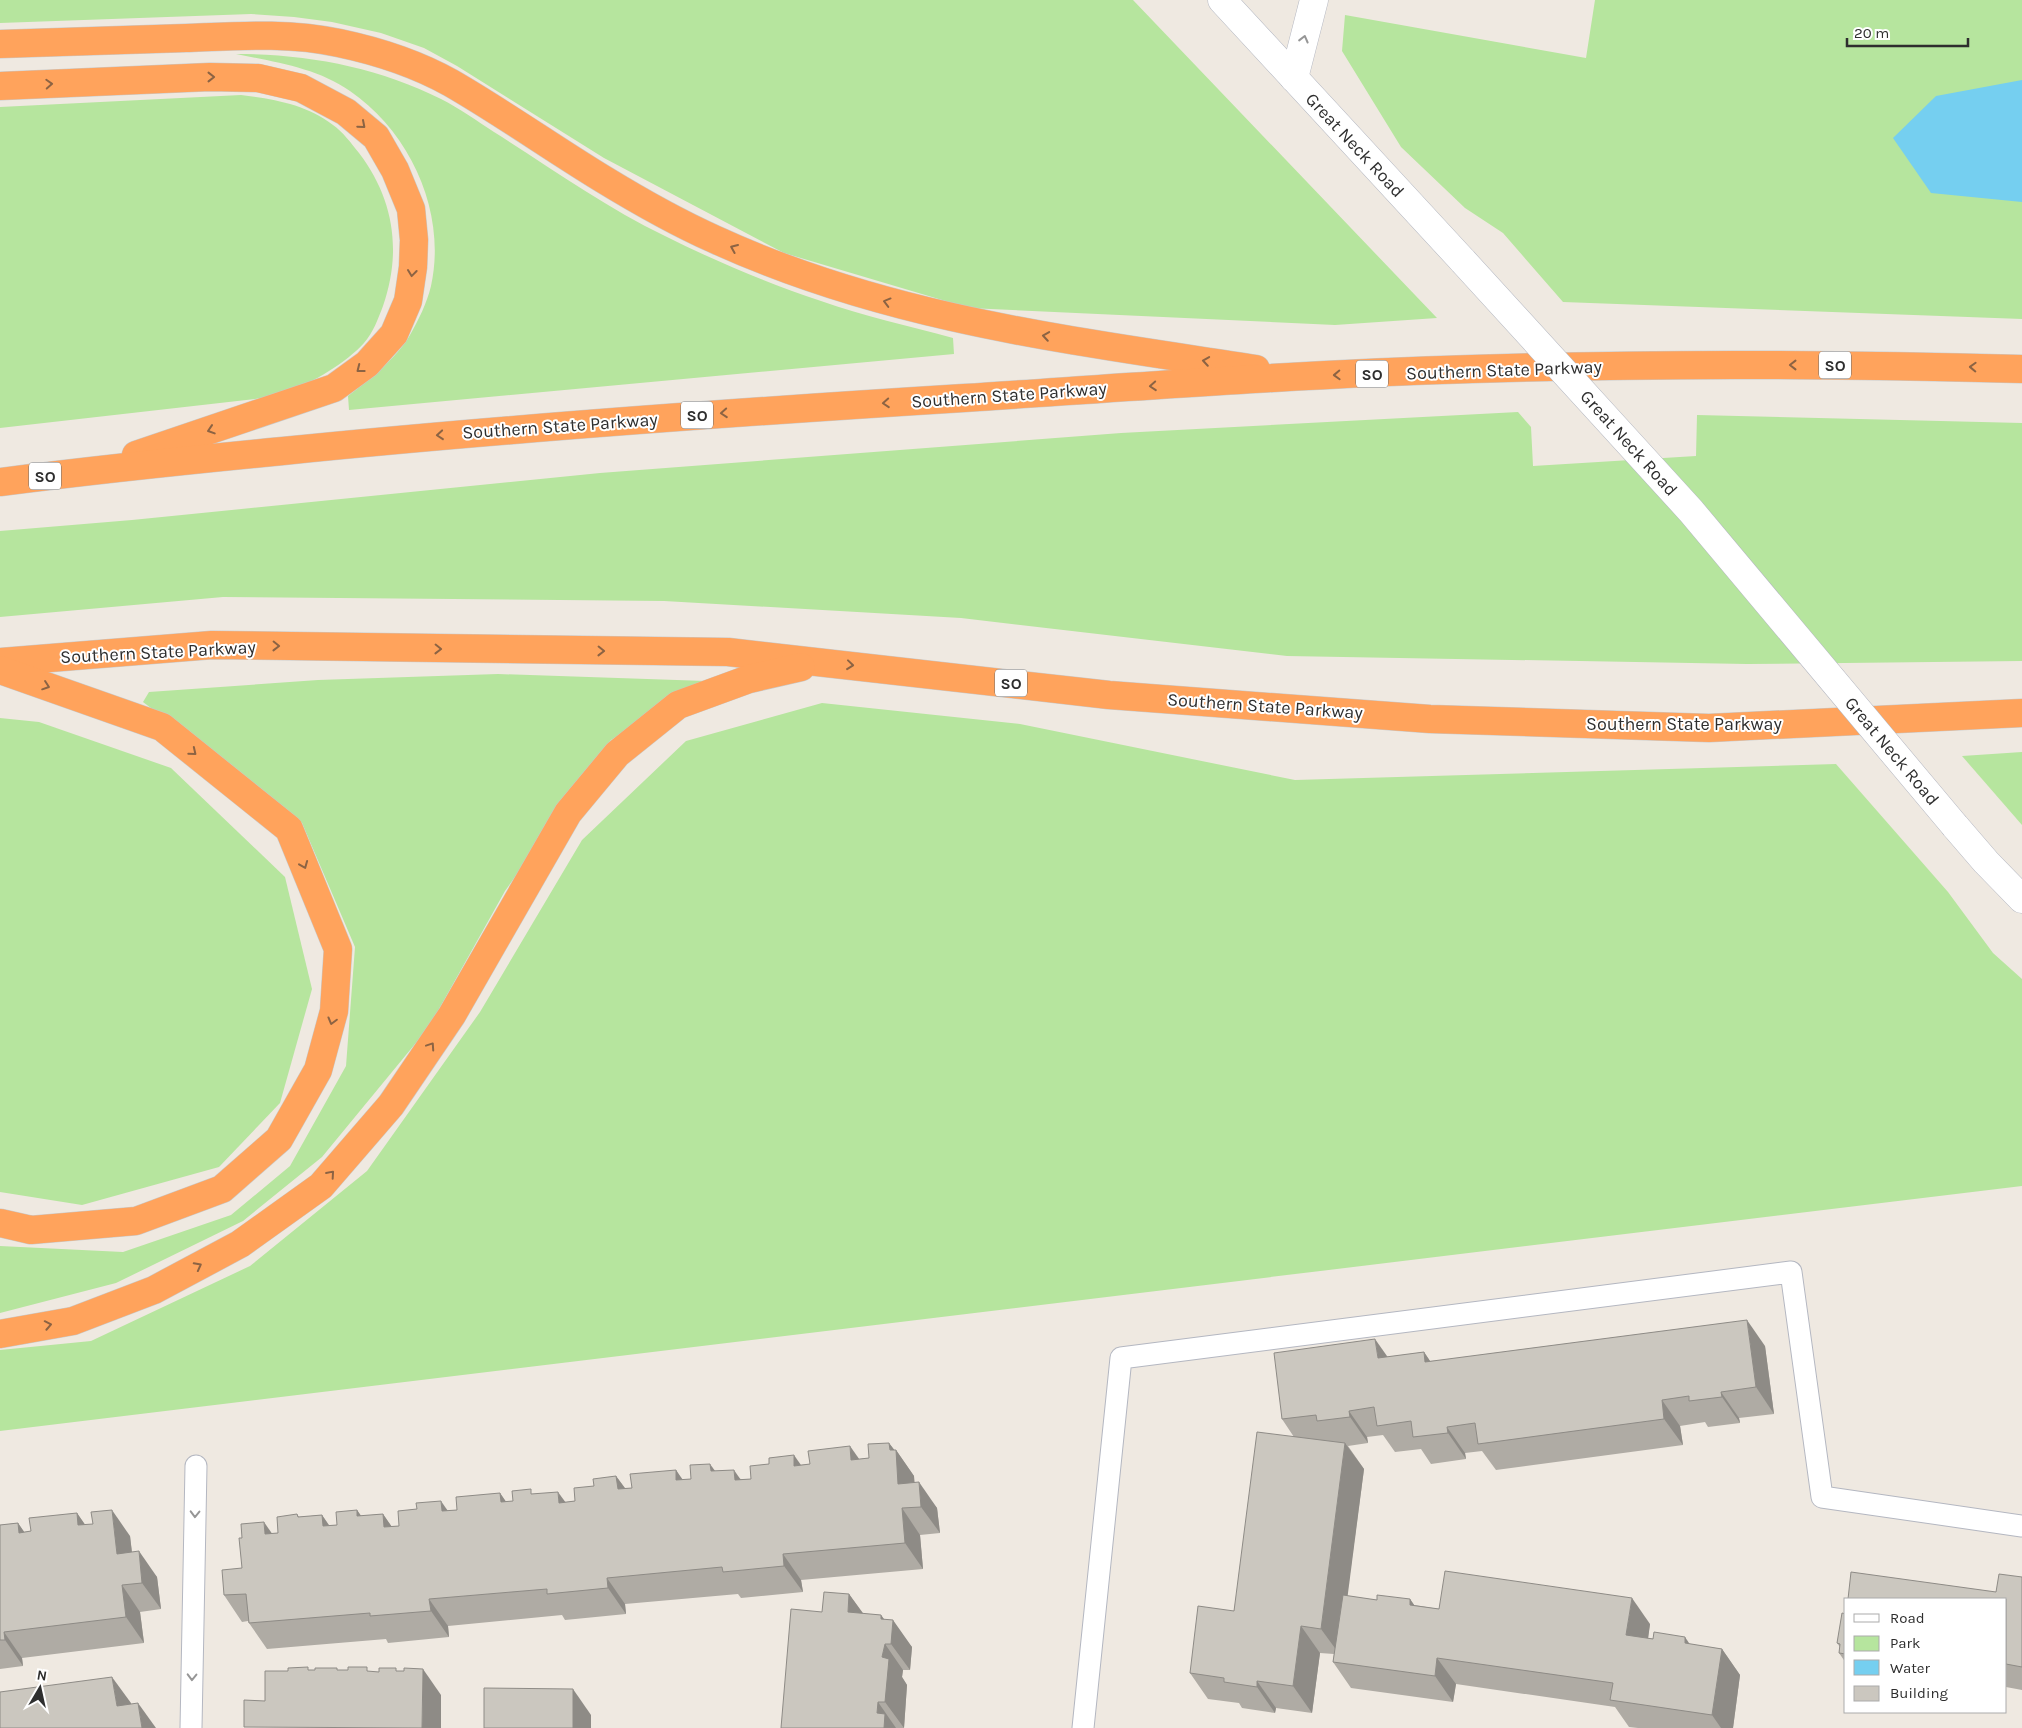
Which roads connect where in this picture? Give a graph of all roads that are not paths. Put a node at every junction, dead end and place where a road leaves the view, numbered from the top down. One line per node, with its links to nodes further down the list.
1 (1222, 0): 4 (main road, Great Neck Road)
2 (1314, 0): 4 (main road, one-way to 2)
3 (0, 44): 7 (highway, one-way to 3)
4 (1294, 78): 14 (main road, Great Neck Road, bridge)
5 (0, 86): 8 (highway, one-way to 8)
6 (2022, 369): 7 (highway, Southern State Parkway / SO, one-way to 7)
7 (1306, 377): 8 (highway, Southern State Parkway / SO, one-way to 8)
8 (89, 470): 9 (highway, Southern State Parkway / SO)
9 (0, 482)
10 (0, 662): 11 (highway, Southern State Parkway / SO, one-way to 11)
11 (822, 662): 13 (highway, Southern State Parkway / SO, one-way to 13); 16 (highway, one-way to 11)
12 (0, 670): 15 (highway, one-way to 15)
13 (2022, 713)
14 (2022, 899)
15 (0, 1223)
16 (0, 1334)
17 (196, 1466): 19 (lane, one-way to 19)
18 (2022, 1526): 20 (lane)
19 (191, 1728)
20 (1083, 1728)

